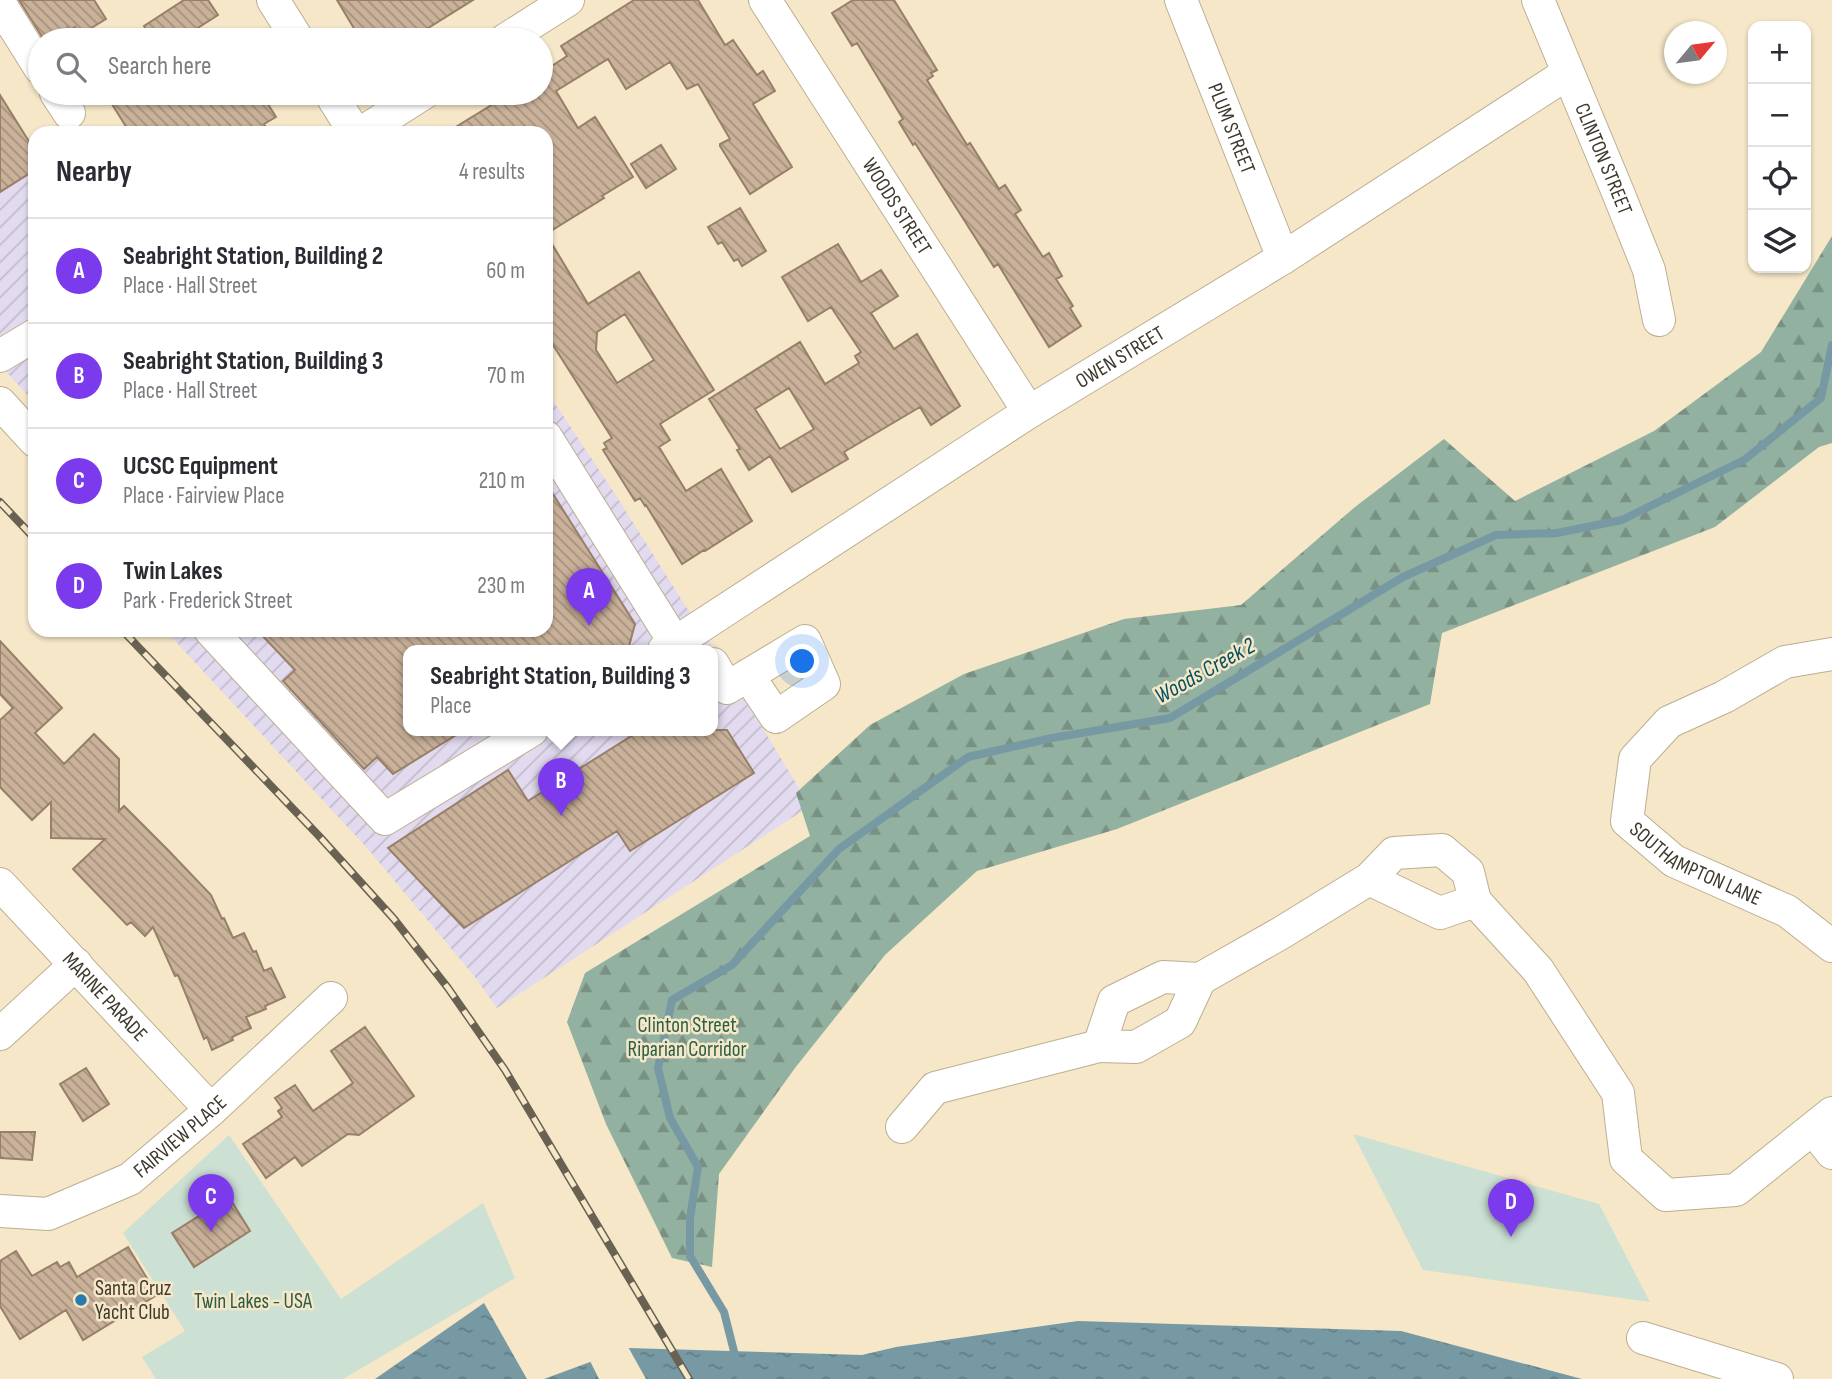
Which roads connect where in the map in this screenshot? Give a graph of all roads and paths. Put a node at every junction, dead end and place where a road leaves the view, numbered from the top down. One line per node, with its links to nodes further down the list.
1 (274, 0): 7 (street)
2 (568, 0): 8 (street)
3 (765, 0): 20 (street, WOODS STREET)
4 (1181, 0): 15 (street, PLUM STREET)
5 (1538, 0): 10 (street, CLINTON STREET)
6 (0, 4): 9 (street)
7 (291, 28)
8 (524, 28)
9 (28, 49)
10 (1568, 74): 15 (street, OWEN STREET); 16 (street, CLINTON STREET)
11 (338, 105): 13 (street)
12 (405, 105): 14 (street)
13 (351, 126)
14 (372, 126)
15 (1283, 258): 20 (street, OWEN STREET)
16 (1659, 320)
17 (28, 339): 18 (street)
18 (0, 356)
19 (0, 403): 21 (street)
20 (1029, 412): 24 (street, OWEN STREET)
21 (28, 433)
22 (553, 447): 24 (street)
23 (216, 637): 28 (street)
24 (685, 643)
25 (1832, 654): 32 (street, SOUTHAMPTON LANE)
26 (718, 673): 27 (street)
27 (748, 675)
28 (522, 736)
29 (1368, 879): 31 (street); 31 (street); 34 (street)
30 (0, 884): 33 (street, MARINE PARADE)
31 (1475, 901): 40 (street)
32 (1832, 946)
33 (76, 964): 36 (street); 38 (street, MARINE PARADE)
34 (1200, 979): 37 (street); 37 (street)
35 (331, 998): 38 (street, FAIRVIEW PLACE)
36 (0, 1034)
37 (1099, 1046): 39 (street)
38 (211, 1110): 41 (street, FAIRVIEW PLACE)
39 (901, 1127)
40 (1826, 1132)
41 (0, 1211)
42 (1643, 1338): 43 (street)
43 (1777, 1379)

